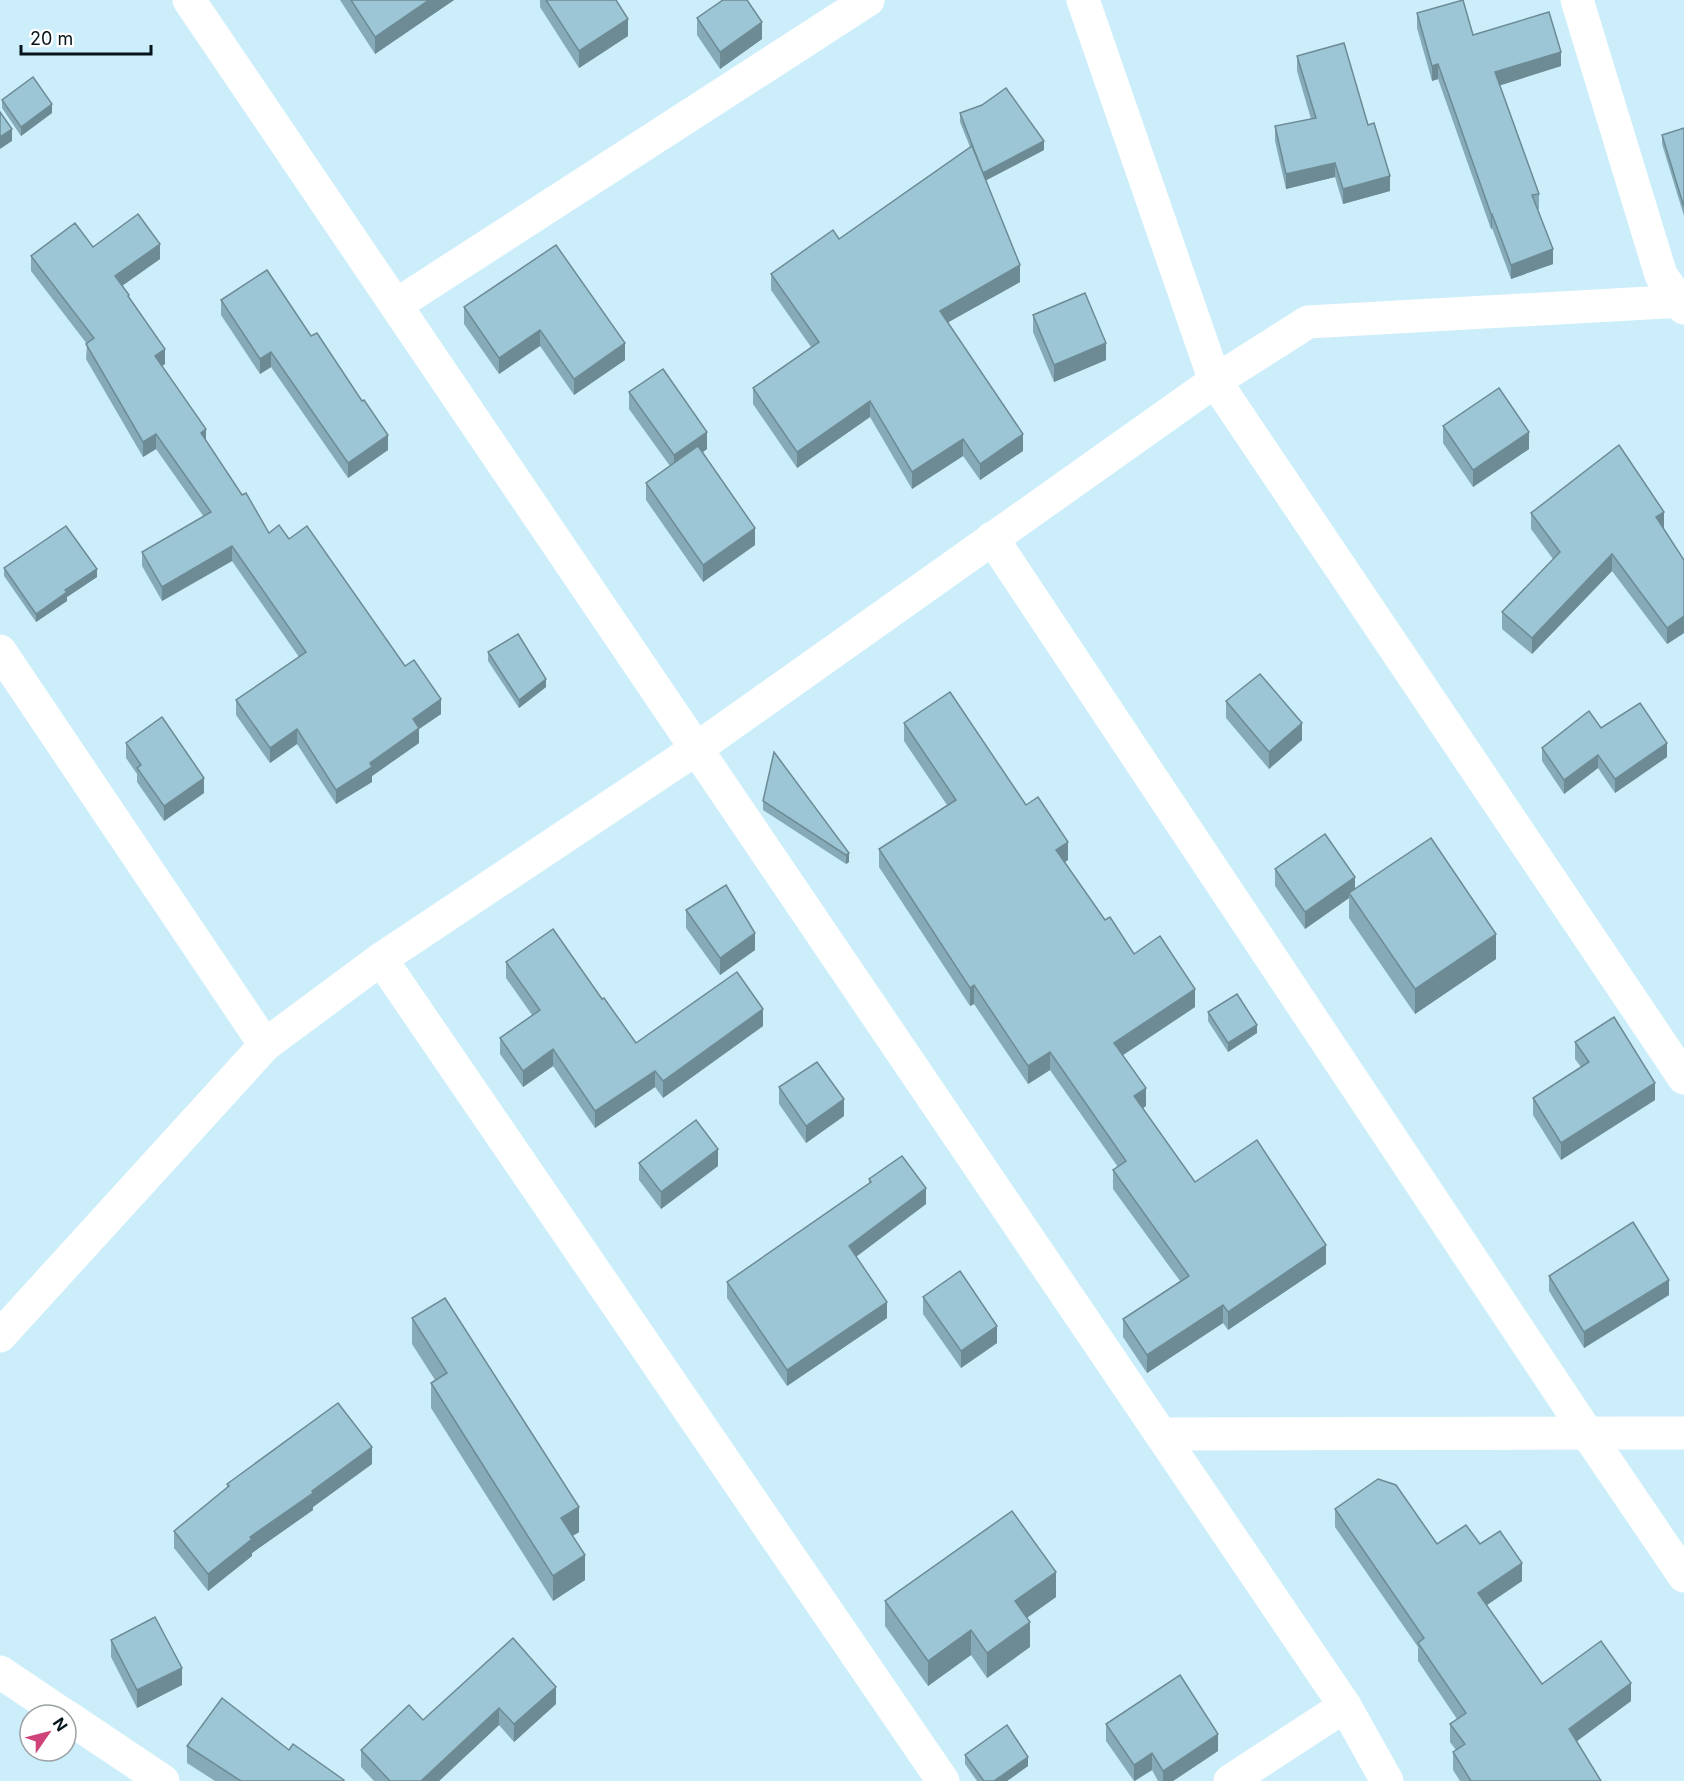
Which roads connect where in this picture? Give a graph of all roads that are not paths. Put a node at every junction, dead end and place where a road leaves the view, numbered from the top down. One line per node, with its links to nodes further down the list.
1 (189, 0): 6 (street)
2 (868, 0): 6 (street)
3 (1083, 0): 7 (street)
4 (1577, 0): 5 (street)
5 (1682, 303): 7 (street)
6 (396, 305): 10 (street)
7 (1215, 381): 8 (street); 13 (street)
8 (992, 538): 10 (street); 15 (street)
9 (0, 651): 12 (street)
10 (696, 749): 11 (street); 17 (street)
11 (381, 958): 12 (street); 24 (street)
12 (265, 1045): 14 (street)
13 (1684, 1078)
14 (0, 1336)
15 (1587, 1433): 16 (street); 17 (street); 18 (street)
16 (1684, 1433)
17 (1161, 1434): 21 (street)
18 (1684, 1576)
19 (0, 1672): 20 (street)
20 (46, 1703)
21 (1345, 1706): 25 (street); 26 (street)
22 (78, 1725): 23 (street)
23 (163, 1781)
24 (943, 1781)
25 (1230, 1781)
26 (1387, 1781)

